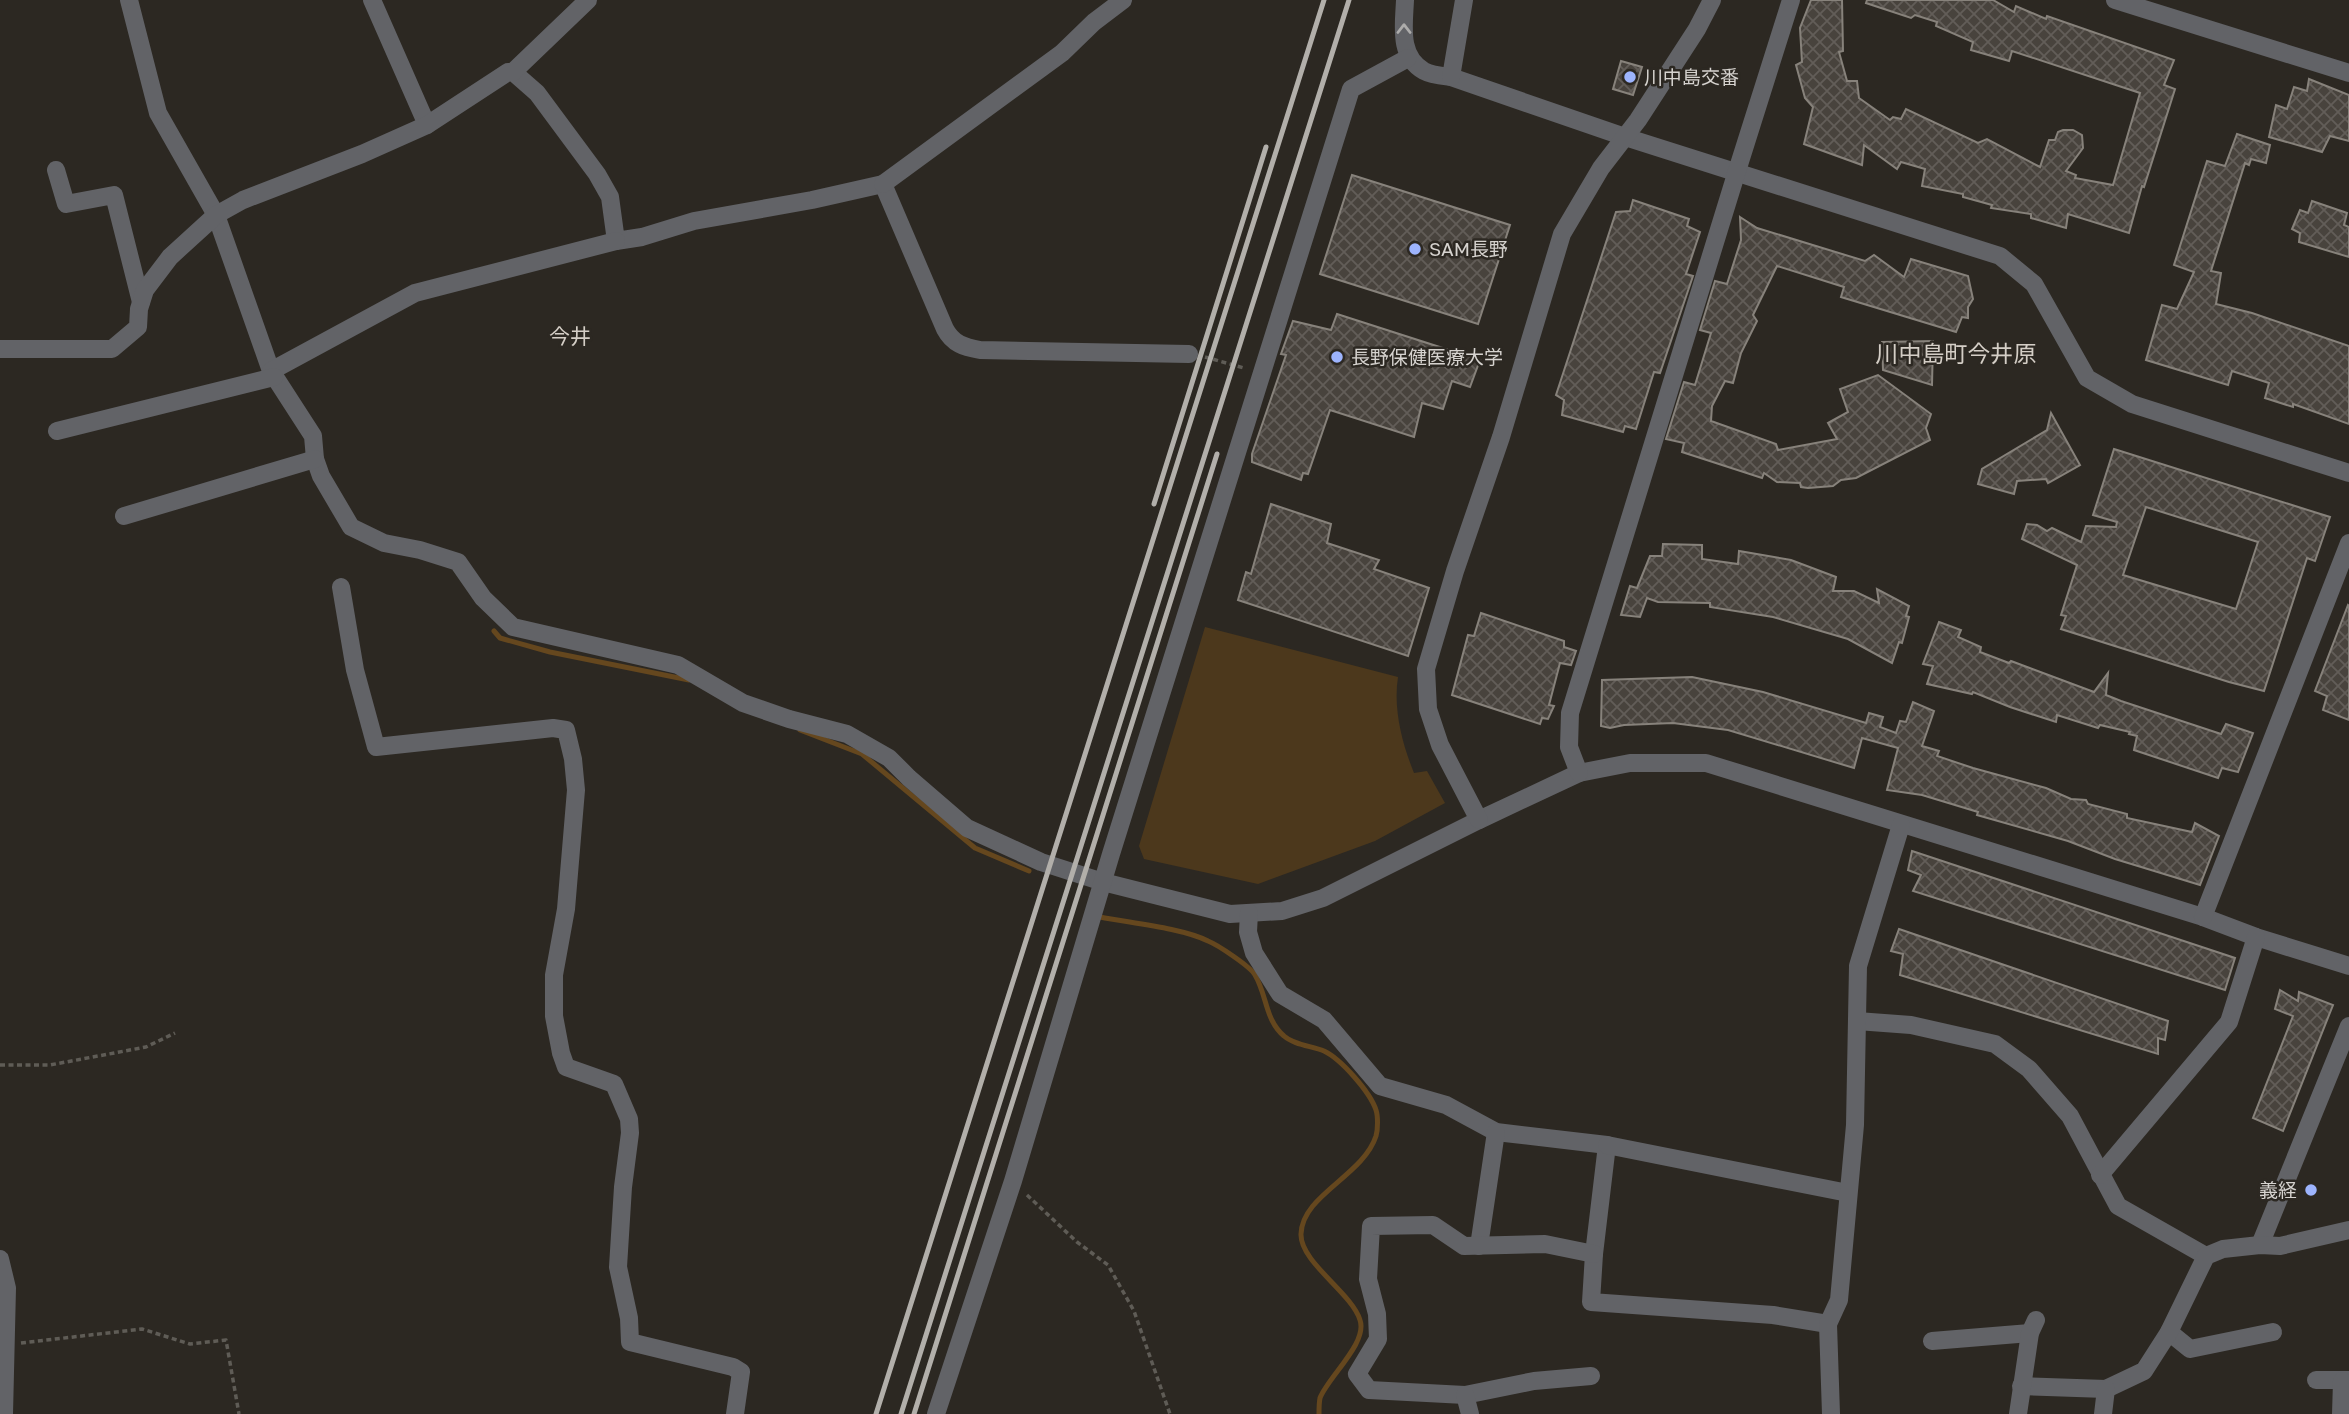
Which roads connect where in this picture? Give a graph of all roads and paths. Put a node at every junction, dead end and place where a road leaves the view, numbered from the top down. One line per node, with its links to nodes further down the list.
1 (129, 0): 20 (street)
2 (372, 0): 15 (street)
3 (588, 0): 12 (street)
4 (1123, 0): 19 (street)
5 (1405, 0): 11 (street, one-way to 5)
6 (1464, 0): 14 (street)
7 (1712, 0): 16 (street)
8 (1791, 0): 18 (street)
9 (2115, 0): 10 (street)
10 (2144, 4): 13 (street)
11 (1409, 58): 14 (street); 26 (street)
12 (513, 72): 15 (street); 21 (street)
13 (2349, 73)
14 (1451, 78): 16 (street)
15 (427, 125): 20 (street)
16 (1625, 136): 18 (street); 34 (street)
17 (57, 170): 22 (street)
18 (1737, 171): 29 (street); 33 (street)
19 (883, 184): 21 (street); 24 (street)
20 (216, 215): 22 (street); 25 (street)
21 (616, 241): 25 (street)
22 (141, 302): 23 (street)
23 (0, 349)
24 (1189, 354): 26 (path)
25 (272, 374): 27 (street); 28 (street)
26 (1262, 374): 36 (street)
27 (57, 431)
28 (316, 459): 30 (street); 36 (street)
29 (2349, 473)
30 (124, 516)
31 (2349, 543): 38 (street)
32 (341, 586): 69 (street)
33 (1579, 774): 34 (street); 35 (street)
34 (1479, 820): 37 (street)
35 (1901, 825): 38 (street); 41 (street)
36 (1103, 882): 37 (street); 48 (street)
37 (1249, 913): 45 (street)
38 (2203, 917): 39 (street)
39 (2256, 937): 40 (street); 47 (street)
40 (2349, 966)
41 (1857, 1021): 47 (street); 49 (street)
42 (2349, 1026): 51 (street)
43 (175, 1033): 44 (path)
44 (0, 1065)
45 (1496, 1132): 46 (street); 52 (street)
46 (1607, 1145): 49 (street); 53 (street)
47 (2100, 1175): 54 (street)
48 (1013, 1181): 70 (street); 71 (path)
49 (1848, 1193): 56 (street)
50 (2349, 1230): 51 (street)
51 (2260, 1245): 54 (street)
52 (1479, 1246): 53 (street); 66 (street)
53 (1594, 1254): 56 (street)
54 (2206, 1256): 58 (street)
55 (0, 1259): 60 (street)
56 (1828, 1324): 73 (street)
57 (2261, 1329): 58 (street)
58 (2169, 1332): 65 (street)
59 (1932, 1341): 64 (street)
60 (5, 1345): 67 (street); 68 (path)
61 (1591, 1376): 66 (street)
62 (2316, 1380): 63 (street)
63 (2345, 1381): 76 (street)
64 (2021, 1386): 65 (street); 74 (street)
65 (2106, 1389): 75 (street)
66 (1465, 1395): 72 (street)
67 (4, 1414)
68 (239, 1414)
69 (735, 1414)
70 (936, 1414)
71 (1170, 1414)
72 (1470, 1414)
73 (1830, 1414)
74 (2018, 1414)
75 (2104, 1414)
76 (2341, 1414)

